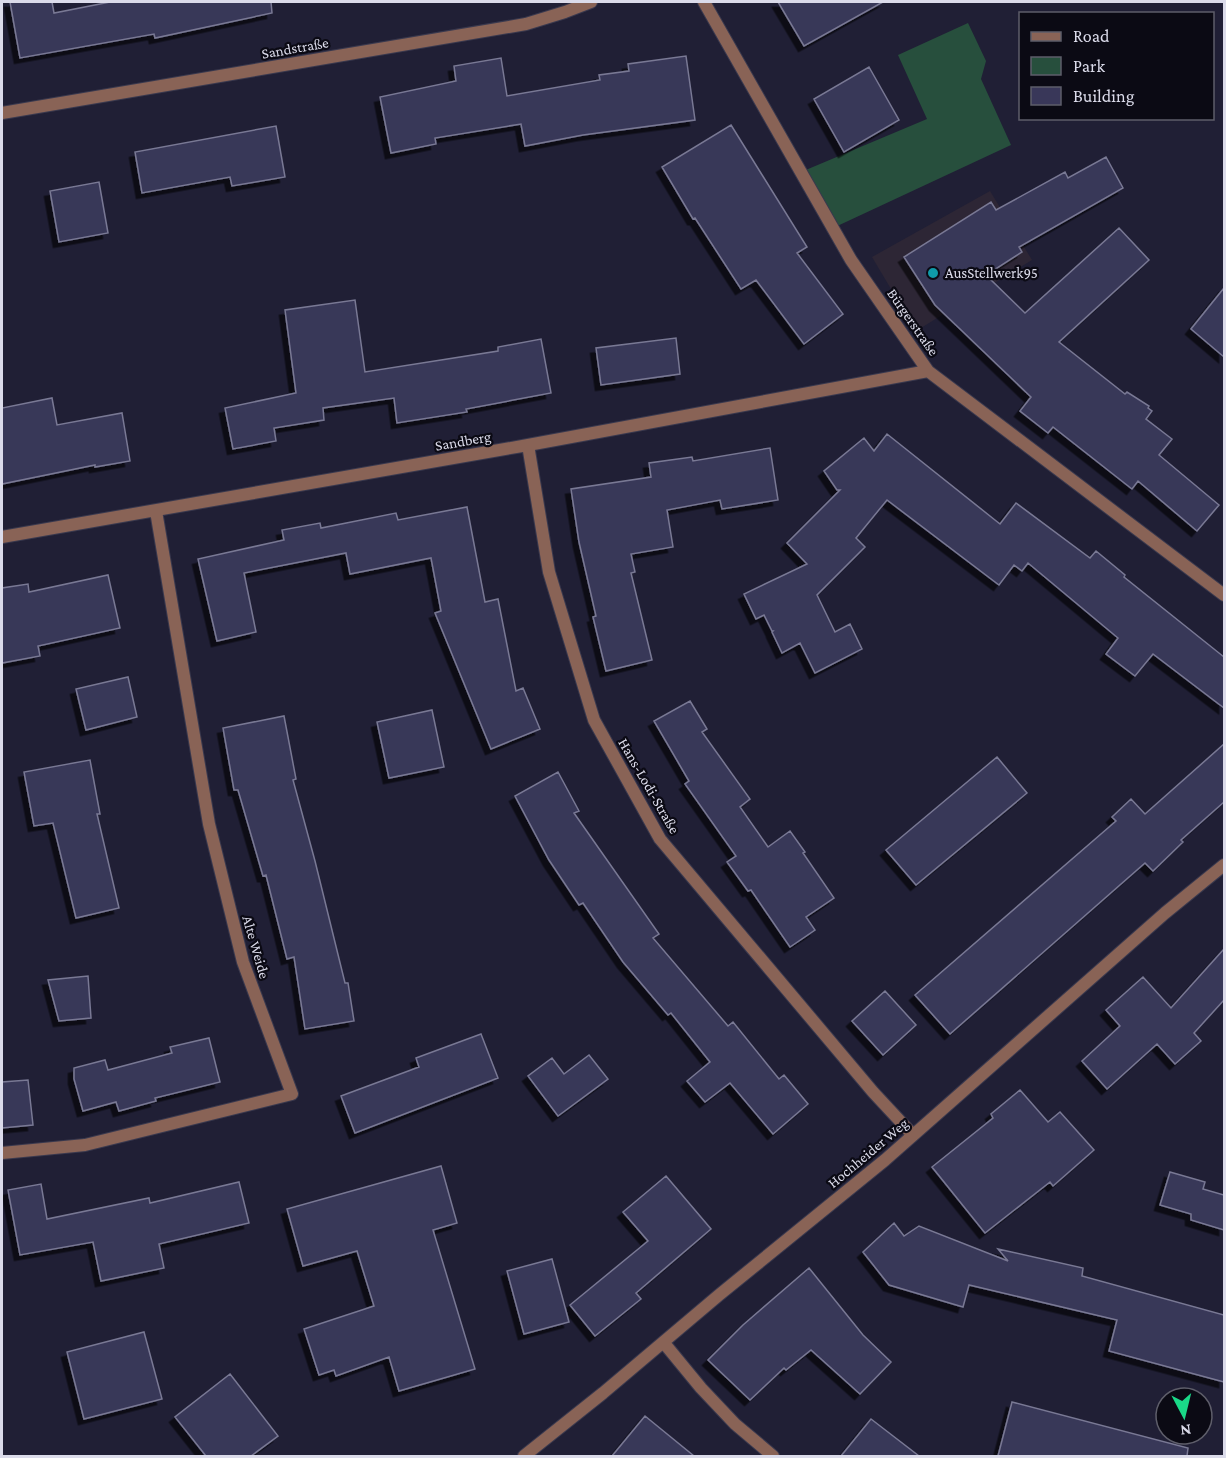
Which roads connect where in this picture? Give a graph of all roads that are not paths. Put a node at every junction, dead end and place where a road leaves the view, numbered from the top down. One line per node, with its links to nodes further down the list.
1 (591, 2): 3 (street, Sandstraße)
2 (704, 2): 4 (street, Bürgerstraße)
3 (2, 113)
4 (928, 371): 5 (street, Sandberg); 8 (street, Bürgerstraße)
5 (528, 445): 6 (street, Sandberg); 10 (street, Hans-Lodi-Straße)
6 (156, 511): 7 (street, Sandberg); 11 (street, Alte Weide)
7 (2, 537)
8 (1224, 595)
9 (1224, 865): 10 (street, Hochheider Weg)
10 (913, 1135): 12 (street, Hochheider Weg)
11 (2, 1154)
12 (664, 1343): 13 (street, Hochheider Weg); 14 (street)
13 (524, 1456)
14 (773, 1456)

